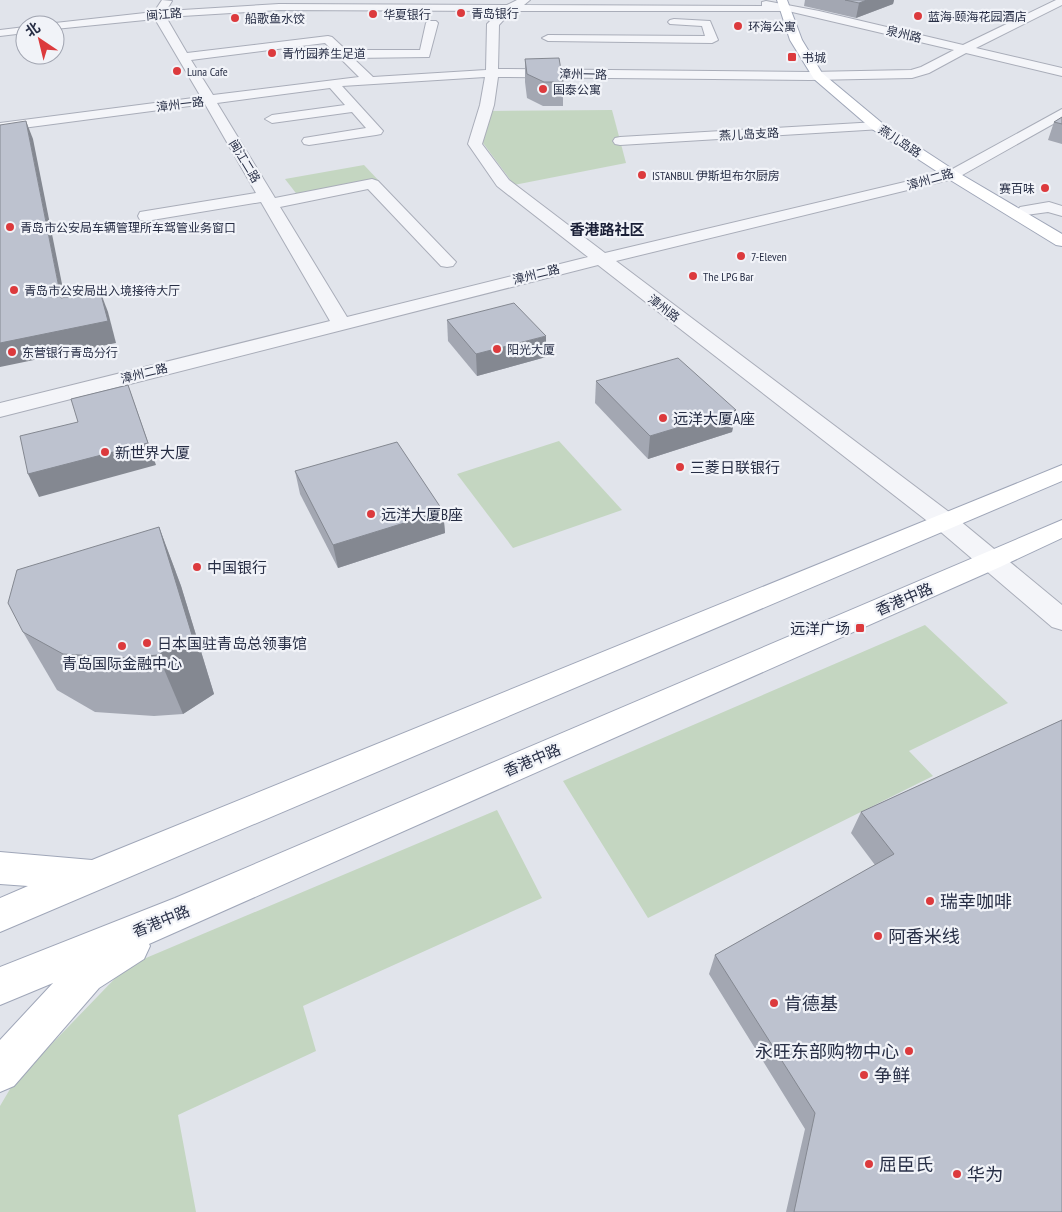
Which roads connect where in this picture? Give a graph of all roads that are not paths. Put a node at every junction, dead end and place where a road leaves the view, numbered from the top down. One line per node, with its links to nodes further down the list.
1 (168, 0): 10 (street)
2 (525, 0): 8 (street, 漳州路)
3 (745, 0): 6 (street, 泉州路)
4 (1062, 1): 20 (street, 漳州一路)
5 (373, 3): 7 (street, 闽江路); 8 (street, 闽江路)
6 (788, 5): 9 (street, 闽江路); 20 (street, 泉州路); 26 (main road, 燕儿岛路)
7 (256, 8): 10 (street, 闽江路); 11 (street)
8 (509, 8): 9 (street, 闽江路); 25 (street, 漳州路)
9 (621, 8): 16 (street)
10 (158, 14): 14 (street, 闽江路); 22 (street, 闽江二路)
11 (261, 20)
12 (660, 22): 16 (street)
13 (432, 23): 23 (street)
14 (65, 25)
15 (15, 31): 17 (street)
16 (623, 31): 19 (street); 21 (street)
17 (0, 32)
18 (320, 33): 22 (street)
19 (548, 38)
20 (964, 48): 24 (street, 泉州路); 26 (street, 漳州一路)
21 (630, 52)
22 (182, 54): 23 (street); 29 (street, 闽江二路)
23 (343, 54): 27 (street)
24 (1062, 72)
25 (492, 73): 26 (street, 漳州一路); 27 (street, 漳州一路); 44 (street, 漳州路)
26 (823, 76): 33 (main road, 燕儿岛路); 37 (main road, 燕儿岛路)
27 (370, 81): 28 (street, 漳州一路)
28 (333, 84): 29 (street, 漳州一路); 30 (street)
29 (209, 100): 34 (street, 漳州一路); 38 (street, 闽江二路)
30 (354, 108): 32 (street); 35 (street)
31 (1062, 113): 37 (street, 漳州二路)
32 (272, 119)
33 (877, 126): 36 (street, 燕儿岛支路); 37 (main road, 燕儿岛路)
34 (0, 127)
35 (309, 141)
36 (620, 141)
37 (955, 173): 39 (main road, 燕儿岛路); 43 (main road, 燕儿岛路); 44 (street, 漳州二路)
38 (268, 200): 41 (street); 45 (street); 46 (street, 闽江二路)
39 (1026, 210): 40 (street); 42 (main road, 燕儿岛路)
40 (1062, 211)
41 (146, 216)
42 (1062, 231)
43 (1062, 242)
44 (600, 259): 46 (street, 漳州二路); 49 (street, 漳州路)
45 (447, 262)
46 (340, 323): 47 (street, 漳州二路)
47 (0, 410)
48 (1062, 472): 49 (main road)
49 (944, 521): 51 (street, 漳州路); 54 (main road)
50 (1062, 528): 51 (main road, 香港中路)
51 (991, 561): 52 (street, 漳州路); 55 (main road, 香港中路)
52 (1062, 620)
53 (0, 868): 54 (main road)
54 (93, 875): 56 (main road)
55 (188, 910): 57 (main road, 香港中路); 58 (main road)
56 (0, 915)
57 (0, 986)
58 (0, 1072)

